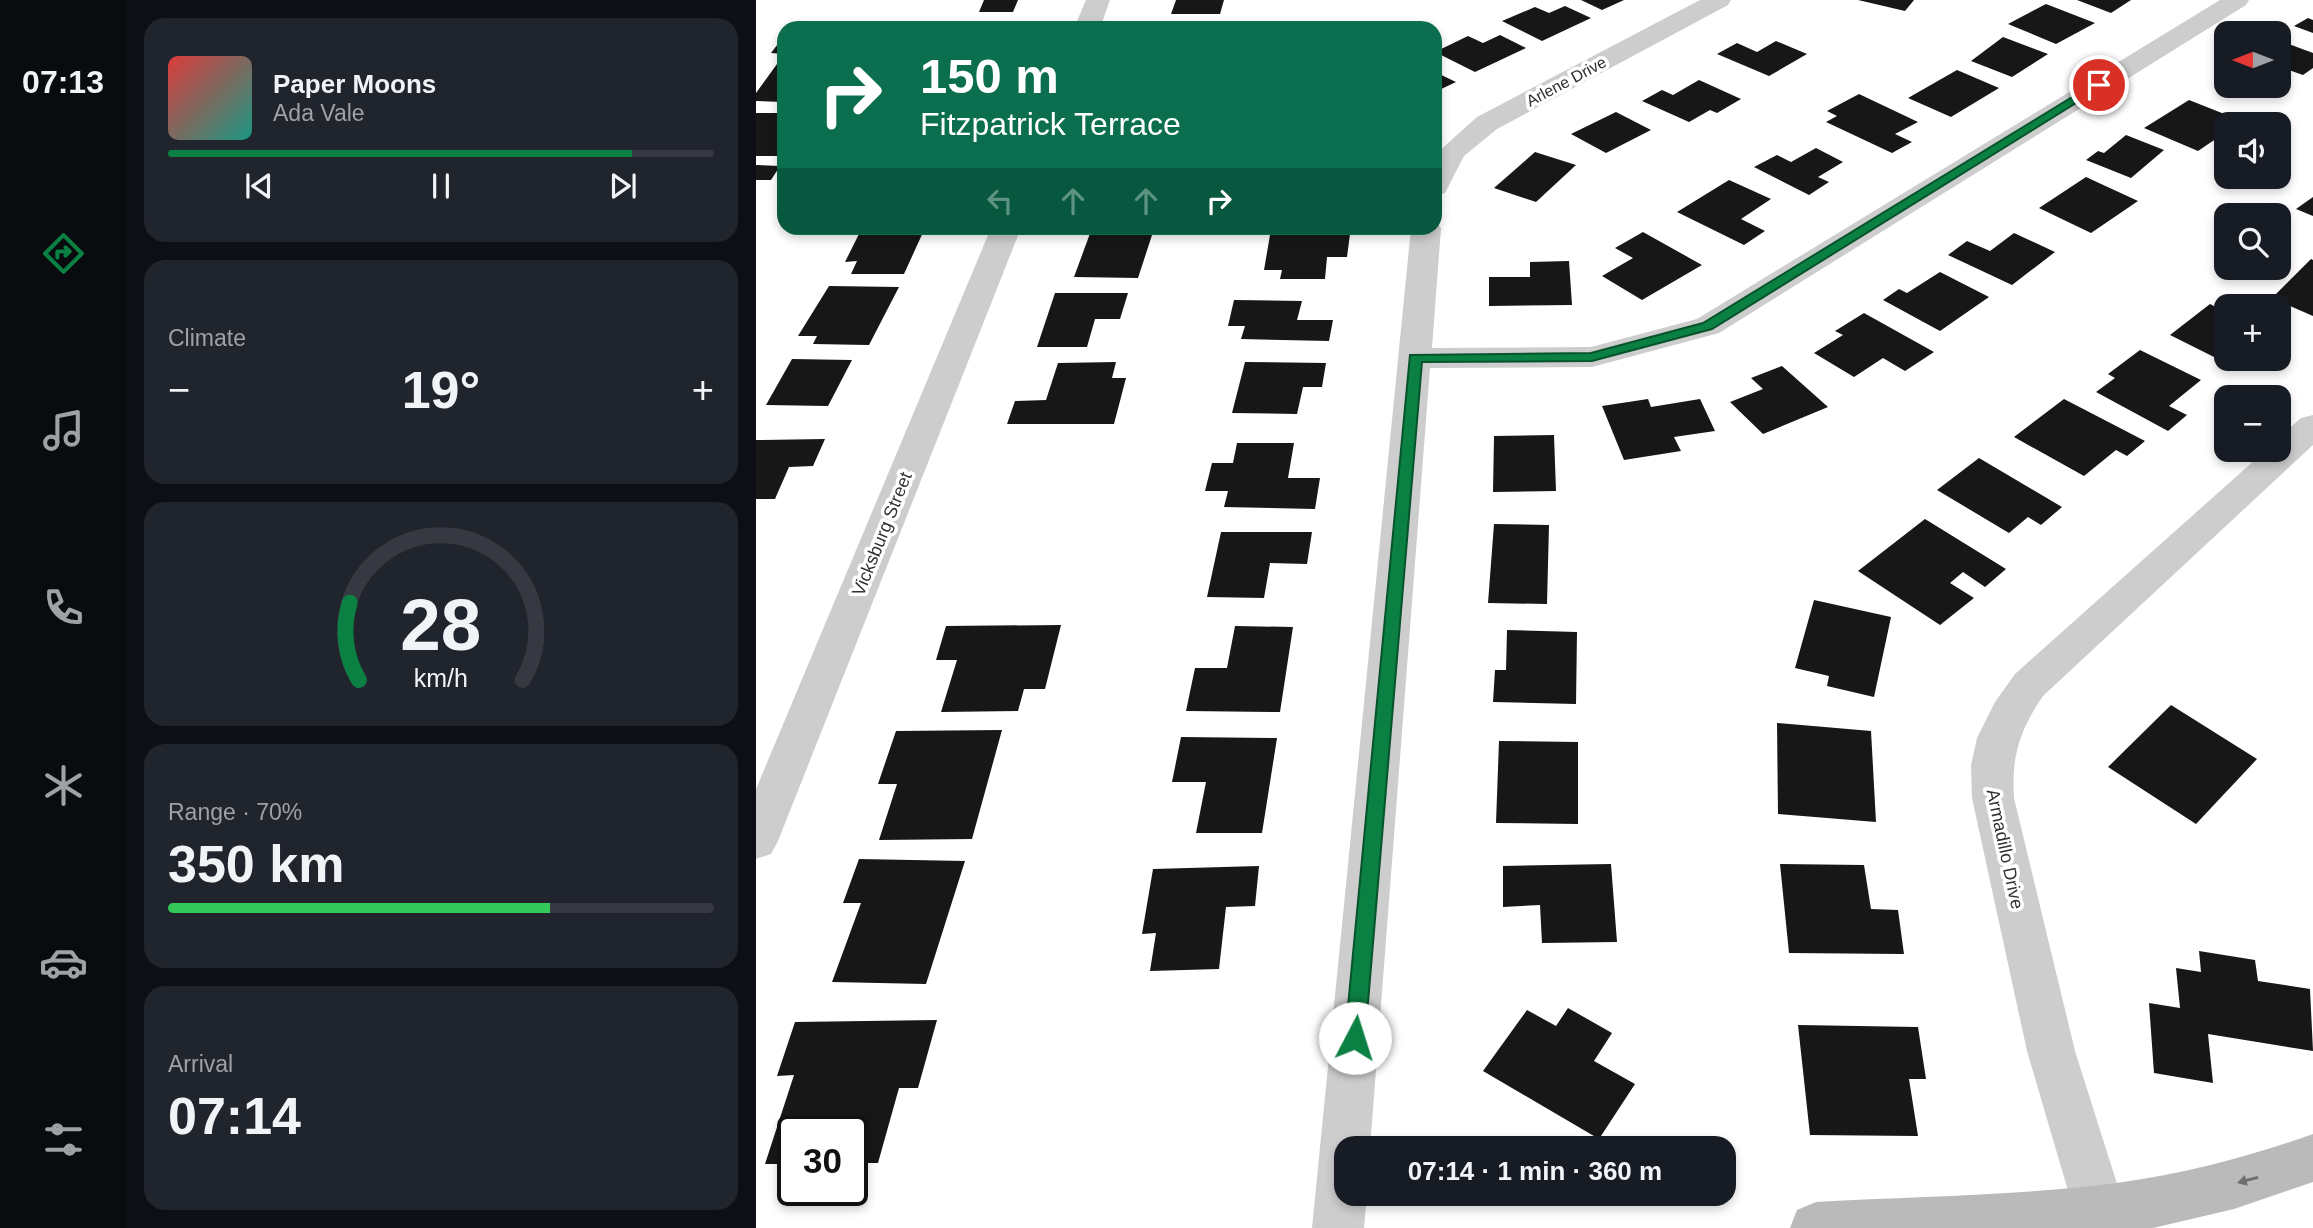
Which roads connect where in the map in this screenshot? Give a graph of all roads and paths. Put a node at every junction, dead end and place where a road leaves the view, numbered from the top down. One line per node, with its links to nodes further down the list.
1 (1098, 0): 4 (street)
2 (1719, 0): 5 (street, Arlene Drive)
3 (2237, 0): 8 (street)
4 (1090, 21)
5 (1442, 173)
6 (1003, 235): 10 (street, Vicksburg Street)
7 (1425, 235): 8 (street)
8 (1415, 358): 13 (street)
9 (2313, 426): 12 (street, Armadillo Drive)
10 (756, 841)
11 (2313, 1158): 12 (street, one-way to 12)
12 (2101, 1220): 14 (street)
13 (1338, 1228)
14 (1816, 1228)

